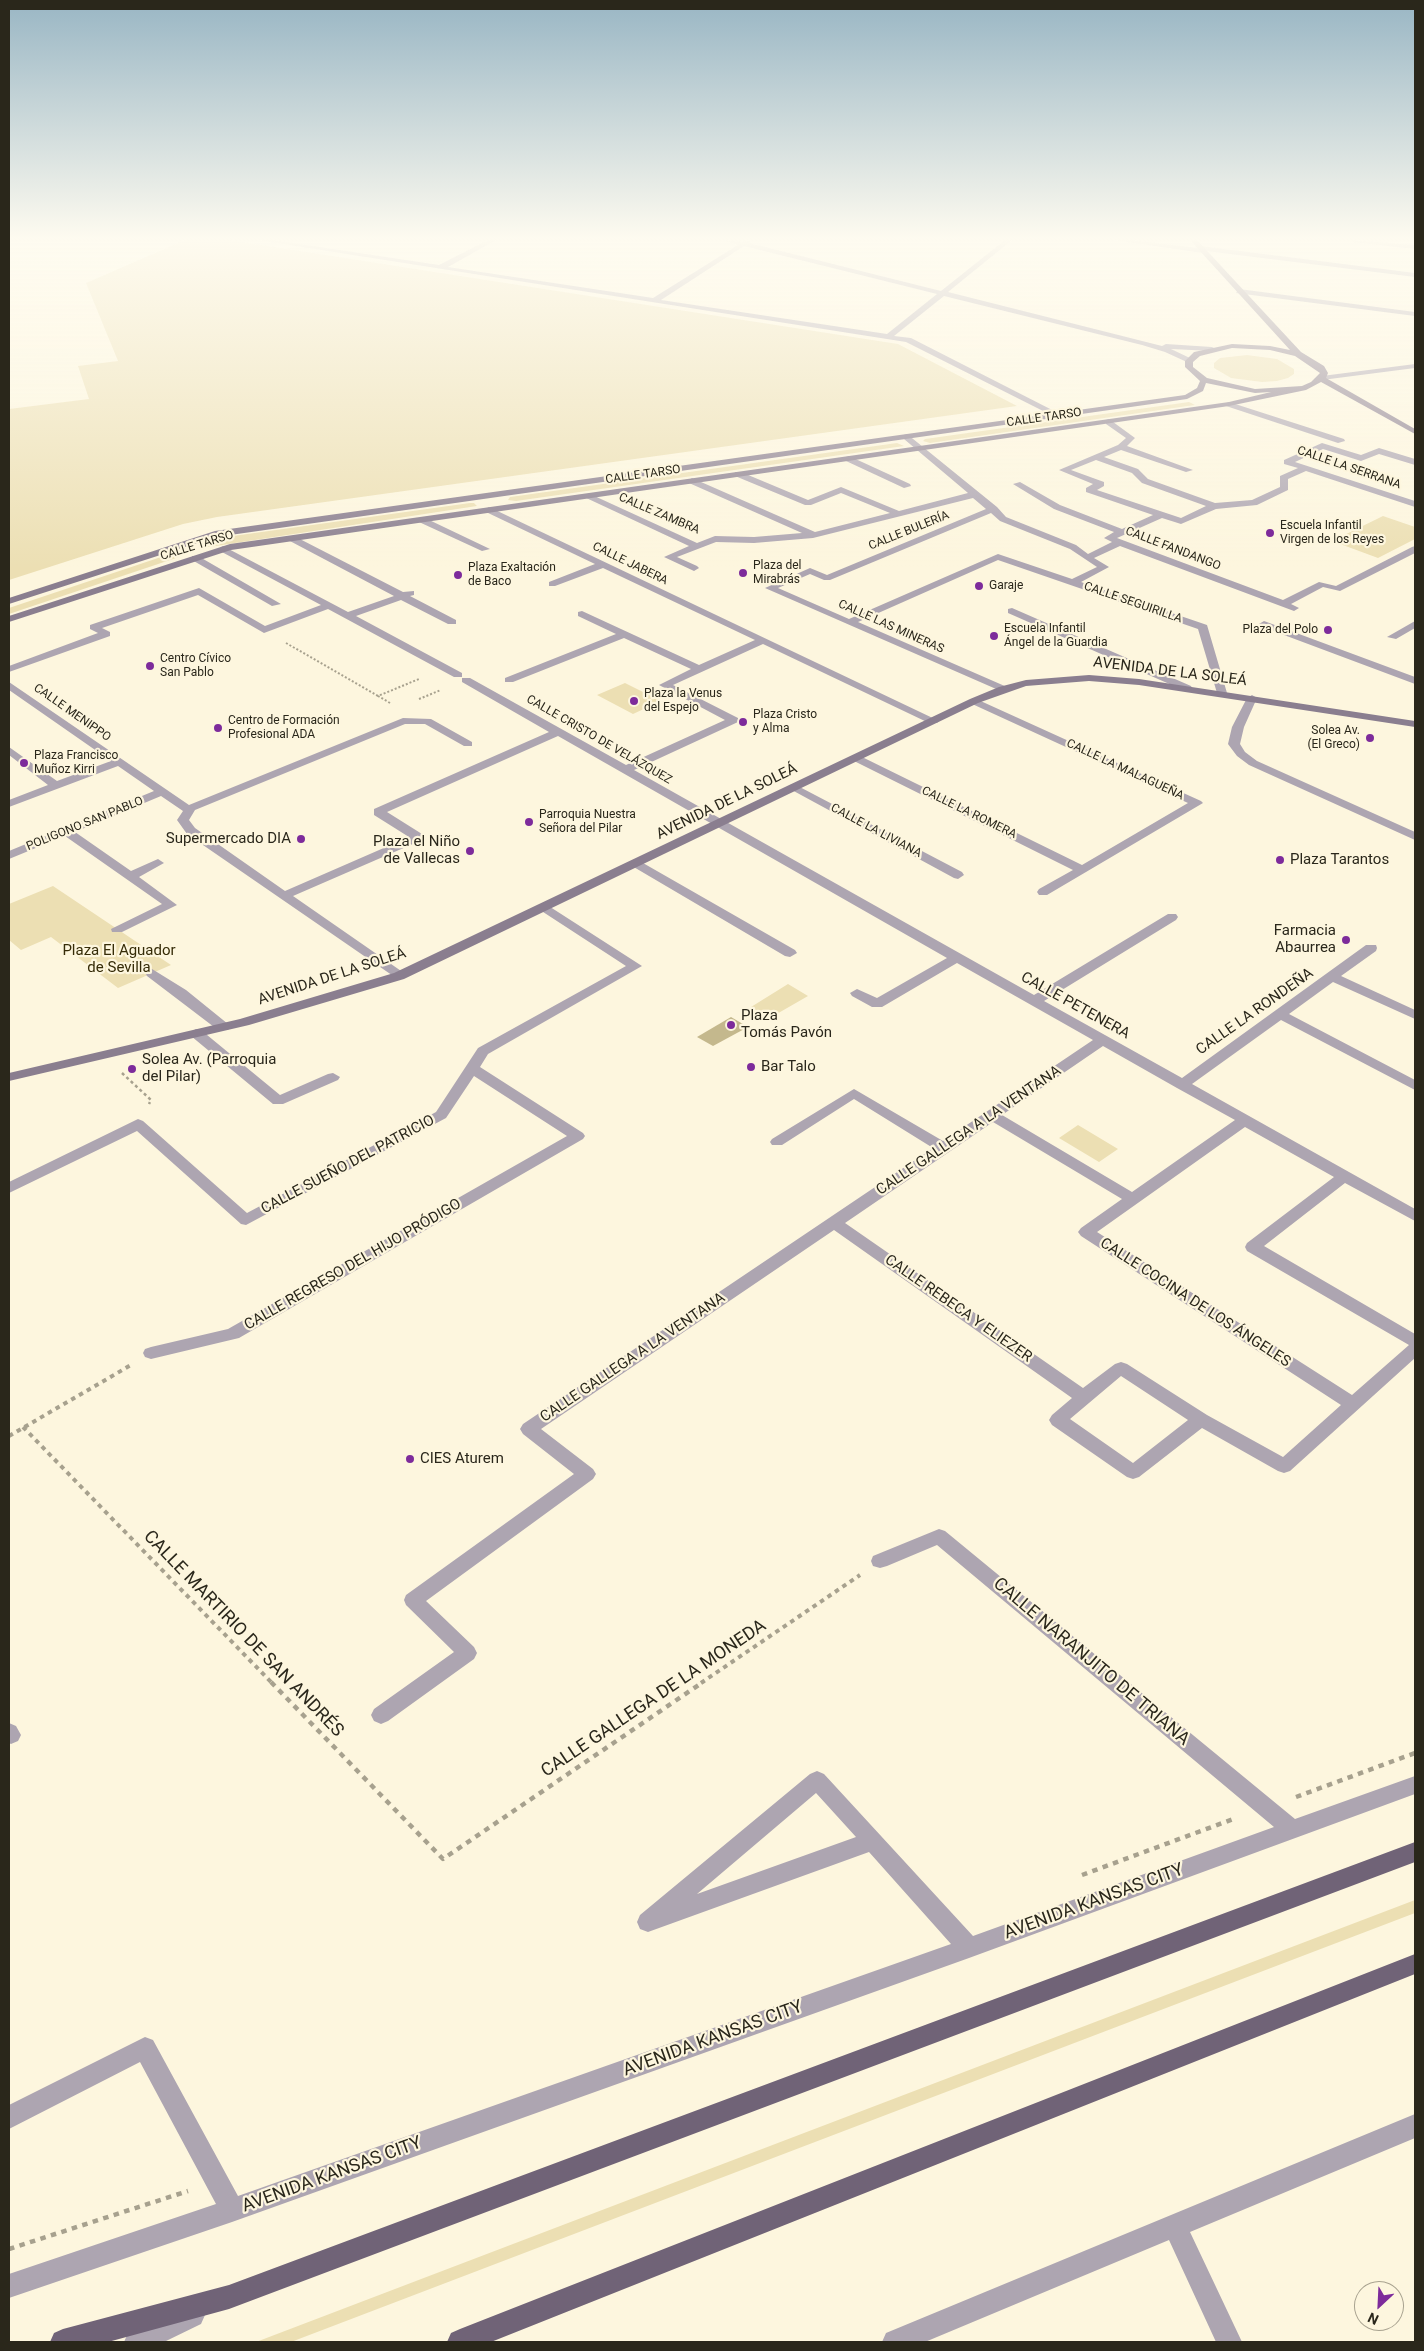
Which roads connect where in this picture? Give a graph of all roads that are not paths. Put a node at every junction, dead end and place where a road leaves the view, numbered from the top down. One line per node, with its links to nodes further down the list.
1 (927, 350): 17 (street)
2 (1167, 350): 7 (street)
3 (1210, 350): 7 (street)
4 (1274, 350): 6 (street)
5 (1294, 350): 6 (street)
6 (1298, 354): 9 (street)
7 (1189, 361): 12 (street)
8 (1415, 366): 10 (street)
9 (1321, 368): 10 (street); 11 (street)
10 (1362, 374): 11 (street)
11 (1322, 379): 13 (street); 16 (street)
12 (1204, 380): 14 (street); 17 (street, CALLE TARSO)
13 (1303, 388): 14 (street); 16 (street)
14 (1289, 391): 15 (street, CALLE TARSO)
15 (1229, 404): 18 (street, CALLE TARSO); 21 (street, CALLE LA SERRANA)
16 (1364, 404): 19 (street)
17 (1057, 416): 20 (street, CALLE TARSO)
18 (1109, 422): 23 (street); 24 (street, CALLE TARSO)
19 (1415, 432)
20 (907, 437): 24 (street); 60 (street, CALLE TARSO)
21 (1347, 443)
22 (1357, 446): 25 (street, CALLE LA SERRANA)
23 (1121, 447): 26 (street); 30 (street)
24 (921, 449): 27 (street, CALLE TARSO); 35 (street)
25 (1366, 449)
26 (1096, 457): 38 (street); 42 (street)
27 (850, 458): 31 (street, CALLE TARSO); 34 (street)
28 (1415, 462): 29 (street, CALLE LA SERRANA)
29 (1306, 468): 37 (street, CALLE LA SERRANA); 38 (street)
30 (1189, 470)
31 (738, 474): 32 (street, CALLE TARSO); 41 (street)
32 (692, 481): 36 (street, CALLE TARSO); 45 (street)
33 (1017, 484): 44 (street, CALLE FANDANGO)
34 (907, 486)
35 (976, 494): 40 (street); 41 (street, CALLE ZAMBRA)
36 (587, 496): 39 (street, CALLE TARSO); 48 (street, CALLE ZAMBRA)
37 (1415, 504)
38 (1214, 506): 42 (street)
39 (489, 510): 43 (street, CALLE TARSO); 54 (street, CALLE JABERA)
40 (994, 510): 53 (street); 58 (street, CALLE BULERÍA)
41 (900, 514): 45 (street, CALLE ZAMBRA)
42 (1160, 515): 44 (street)
43 (422, 520): 46 (street, CALLE TARSO); 50 (street)
44 (1122, 532): 47 (street, CALLE FANDANGO)
45 (813, 535): 48 (street, CALLE ZAMBRA)
46 (290, 538): 49 (street, CALLE TARSO); 59 (street)
47 (1120, 542): 53 (street); 62 (street, CALLE FANDANGO)
48 (697, 546): 55 (street)
49 (223, 549): 52 (street, CALLE TARSO); 63 (street, CALLE CRISTO DE VELÁZQUEZ)
50 (485, 549)
51 (1415, 549): 62 (street)
52 (195, 558): 61 (street); 67 (street, CALLE TARSO)
53 (1087, 558): 56 (street)
54 (602, 565): 57 (street); 73 (street, CALLE JABERA)
55 (694, 568)
56 (1073, 582): 69 (street, CALLE SEGUIRILLA); 81 (street, CALLE SEGUIRILLA)
57 (552, 584)
58 (770, 588): 69 (street, CALLE LAS MINERAS)
59 (406, 595): 66 (street); 68 (street)
60 (9, 601)
61 (276, 604)
62 (1283, 604): 77 (street, CALLE FANDANGO)
63 (328, 606): 66 (street, CALLE CRISTO DE VELÁZQUEZ); 74 (street)
64 (1012, 611): 79 (street)
65 (582, 614): 71 (street)
66 (347, 616): 86 (street, CALLE CRISTO DE VELÁZQUEZ)
67 (9, 619)
68 (452, 622)
69 (850, 622): 80 (street, CALLE LAS MINERAS)
70 (1415, 624): 72 (street)
71 (624, 634): 75 (street); 76 (street)
72 (1415, 637)
73 (762, 641): 75 (street); 84 (street, CALLE JABERA)
74 (9, 669)
75 (699, 669): 91 (street)
76 (509, 680)
77 (1415, 681)
78 (10, 687): 90 (street, CALLE MENIPPO)
79 (1187, 688): 80 (street, AVENIDA DE LA SOLEÁ); 81 (street, AVENIDA DE LA SOLEÁ)
80 (1003, 689): 83 (street, AVENIDA DE LA SOLEÁ)
81 (1222, 693): 82 (street, AVENIDA DE LA SOLEÁ)
82 (1252, 698): 85 (street, AVENIDA DE LA SOLEÁ); 99 (street)
83 (974, 701): 84 (street, AVENIDA DE LA SOLEÁ); 103 (street, CALLE LA MALAGUEÑA)
84 (934, 720): 89 (street, AVENIDA DE LA SOLEÁ)
85 (1415, 724)
86 (558, 732): 91 (street, CALLE CRISTO DE VELÁZQUEZ); 107 (street)
87 (468, 744): 96 (street)
88 (9, 750): 92 (street)
89 (856, 758): 93 (street, AVENIDA DE LA SOLEÁ); 103 (street, CALLE LA ROMERA)
90 (118, 762): 92 (street); 94 (street, CALLE MENIPPO)
91 (625, 770): 97 (street, CALLE CRISTO DE VELÁZQUEZ)
92 (56, 786): 95 (street)
93 (794, 788): 97 (street, AVENIDA DE LA SOLEÁ); 104 (street, CALLE LA LIVIANA)
94 (166, 795): 96 (street, CALLE MENIPPO); 98 (street, POLIGONO SAN PABLO)
95 (9, 804)
96 (190, 810): 107 (street)
97 (719, 824): 102 (street, AVENIDA DE LA SOLEÁ); 113 (street, CALLE PETENERA)
98 (66, 831): 100 (street, POLIGONO SAN PABLO); 105 (street)
99 (1415, 836)
100 (9, 855)
101 (158, 863): 105 (street)
102 (636, 863): 108 (street, AVENIDA DE LA SOLEÁ); 112 (street)
103 (1081, 869): 106 (street, CALLE LA MALAGUEÑA)
104 (958, 875)
105 (130, 876): 110 (street)
106 (1043, 892)
107 (283, 896): 115 (street)
108 (544, 907): 115 (street, AVENIDA DE LA SOLEÁ); 124 (street, CALLE SUEÑO DEL PATRICIO)
109 (1172, 917): 118 (street)
110 (117, 929)
111 (1371, 948): 116 (street, CALLE LA RONDEÑA)
112 (790, 953)
113 (956, 958): 117 (street); 118 (street, CALLE PETENERA)
114 (152, 973): 121 (street)
115 (399, 976): 121 (street, AVENIDA DE LA SOLEÁ)
116 (1333, 977): 119 (street, CALLE LA RONDEÑA); 120 (street)
117 (857, 993)
118 (1034, 1001): 123 (street, CALLE PETENERA)
119 (1280, 1014): 127 (street, CALLE LA RONDEÑA); 128 (street)
120 (1415, 1015)
121 (223, 1027): 122 (street, AVENIDA DE LA SOLEÁ)
122 (196, 1033): 125 (street, AVENIDA DE LA SOLEÁ); 126 (street)
123 (1103, 1040): 127 (street, CALLE PETENERA); 129 (street, CALLE GALLEGA A LA VENTANA)
124 (472, 1068): 134 (street, CALLE SUEÑO DEL PATRICIO); 140 (street, CALLE REGRESO DEL HIJO PRÓDIGO)
125 (9, 1077)
126 (333, 1077)
127 (1182, 1085): 130 (street, CALLE PETENERA)
128 (1415, 1086)
129 (992, 1115): 132 (street, CALLE GALLEGA A LA VENTANA); 135 (street)
130 (1245, 1120): 133 (street, CALLE PETENERA); 135 (street, CALLE COCINA DE LOS ÁNGELES)
131 (777, 1142): 132 (street)
132 (943, 1148): 137 (street, CALLE GALLEGA A LA VENTANA)
133 (1345, 1176): 136 (street, CALLE PETENERA); 138 (street)
134 (9, 1188)
135 (1133, 1199): 142 (street, CALLE COCINA DE LOS ÁNGELES)
136 (1415, 1216)
137 (833, 1222): 141 (street, CALLE REBECA Y ELIEZER); 145 (street, CALLE GALLEGA A LA VENTANA)
138 (1415, 1341)
139 (1415, 1349): 142 (street)
140 (151, 1353)
141 (1083, 1397): 143 (street); 143 (street)
142 (1353, 1404): 143 (street)
143 (1201, 1420)
144 (880, 1561): 147 (street, CALLE NARANJITO DE TRIANA)
145 (381, 1715)
146 (1415, 1785): 147 (street, AVENIDA KANSAS CITY)
147 (1291, 1830): 150 (street, AVENIDA KANSAS CITY)
148 (873, 1841): 148 (street); 150 (street)
149 (1415, 1852): 157 (main road)
150 (969, 1948): 154 (street, AVENIDA KANSAS CITY)
151 (1415, 1964): 160 (main road)
152 (9, 2117): 154 (street)
153 (1415, 2126): 155 (street)
154 (232, 2210): 156 (street, AVENIDA KANSAS CITY)
155 (1175, 2226): 161 (street); 162 (street)
156 (9, 2286)
157 (229, 2297): 158 (main road); 159 (street)
158 (62, 2342)
159 (137, 2342)
160 (460, 2342)
161 (895, 2342)
162 (1229, 2342)

